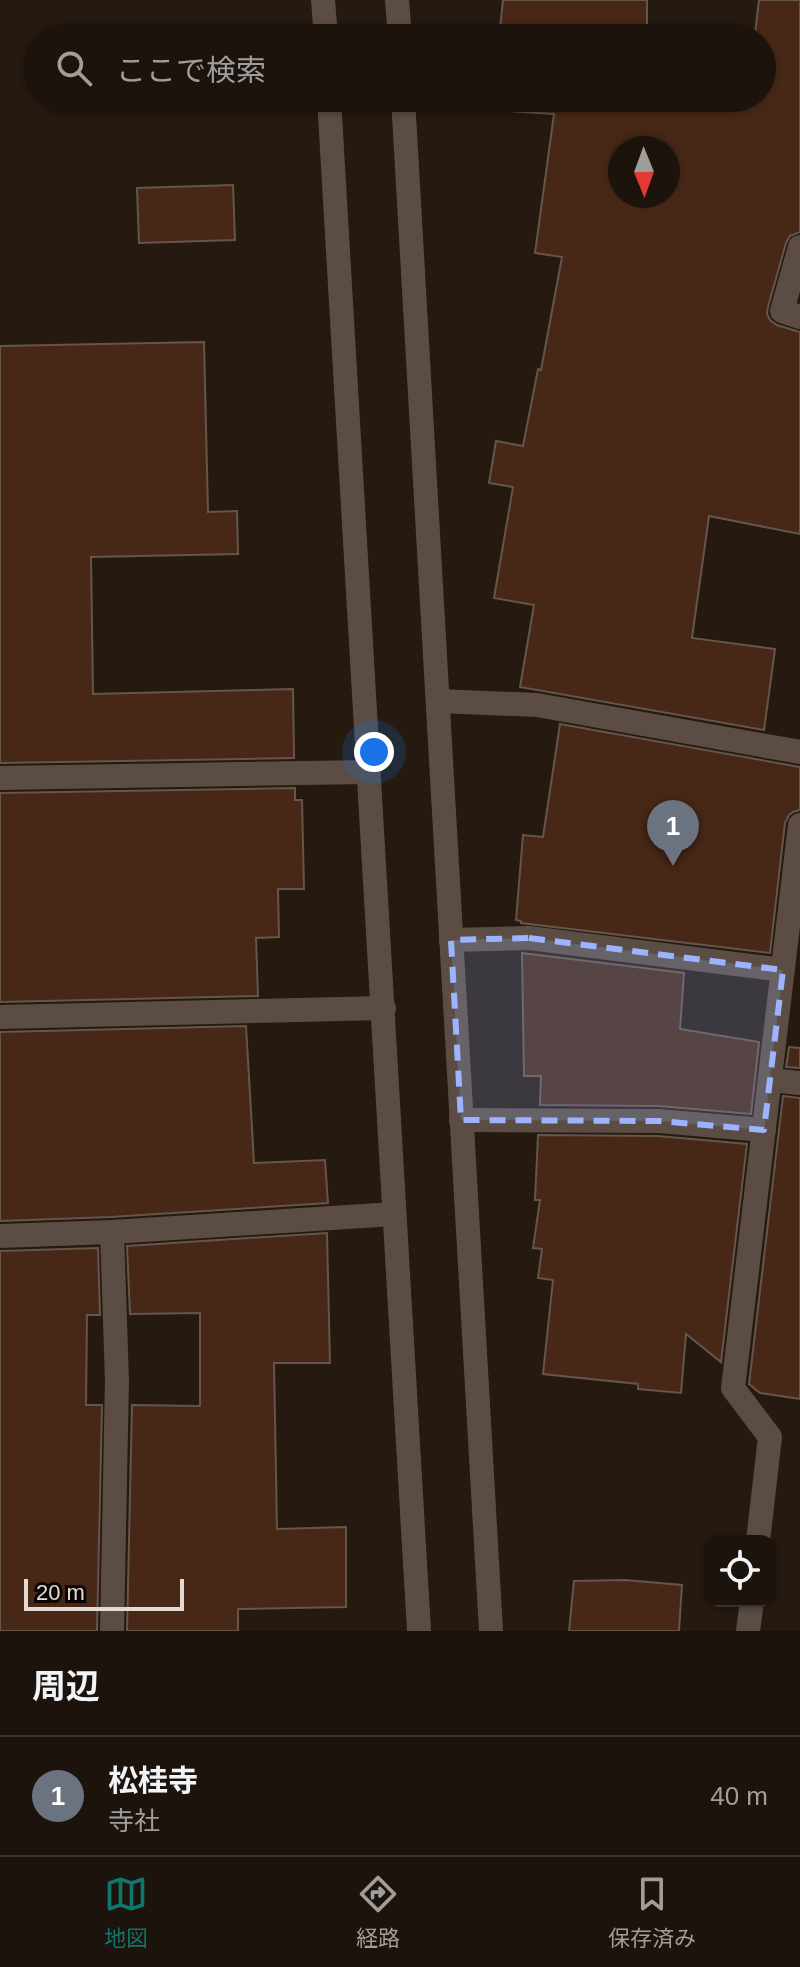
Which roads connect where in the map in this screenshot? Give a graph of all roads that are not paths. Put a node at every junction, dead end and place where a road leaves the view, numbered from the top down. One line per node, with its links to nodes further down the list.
1 (323, 0): 3 (street)
2 (397, 0): 4 (street)
3 (325, 24)
4 (399, 24)
5 (330, 112): 11 (street)
6 (404, 112): 9 (street)
7 (800, 247): 8 (street)
8 (800, 317)
9 (438, 701): 10 (street); 14 (street)
10 (800, 752)
11 (369, 772): 12 (street); 16 (street)
12 (0, 778)
13 (800, 825): 15 (street)
14 (451, 940): 15 (street); 20 (street)
15 (783, 970): 18 (street)
16 (384, 1008): 17 (street); 22 (street)
17 (0, 1017)
18 (770, 1080): 19 (street); 21 (street)
19 (800, 1083)
20 (461, 1120): 21 (street); 29 (street)
21 (764, 1130): 25 (street)
22 (394, 1214): 23 (street); 28 (street)
23 (112, 1232): 24 (street); 27 (street)
24 (0, 1236)
25 (759, 1535)
26 (751, 1607): 30 (street)
27 (112, 1631)
28 (419, 1631)
29 (491, 1631)
30 (748, 1631)

